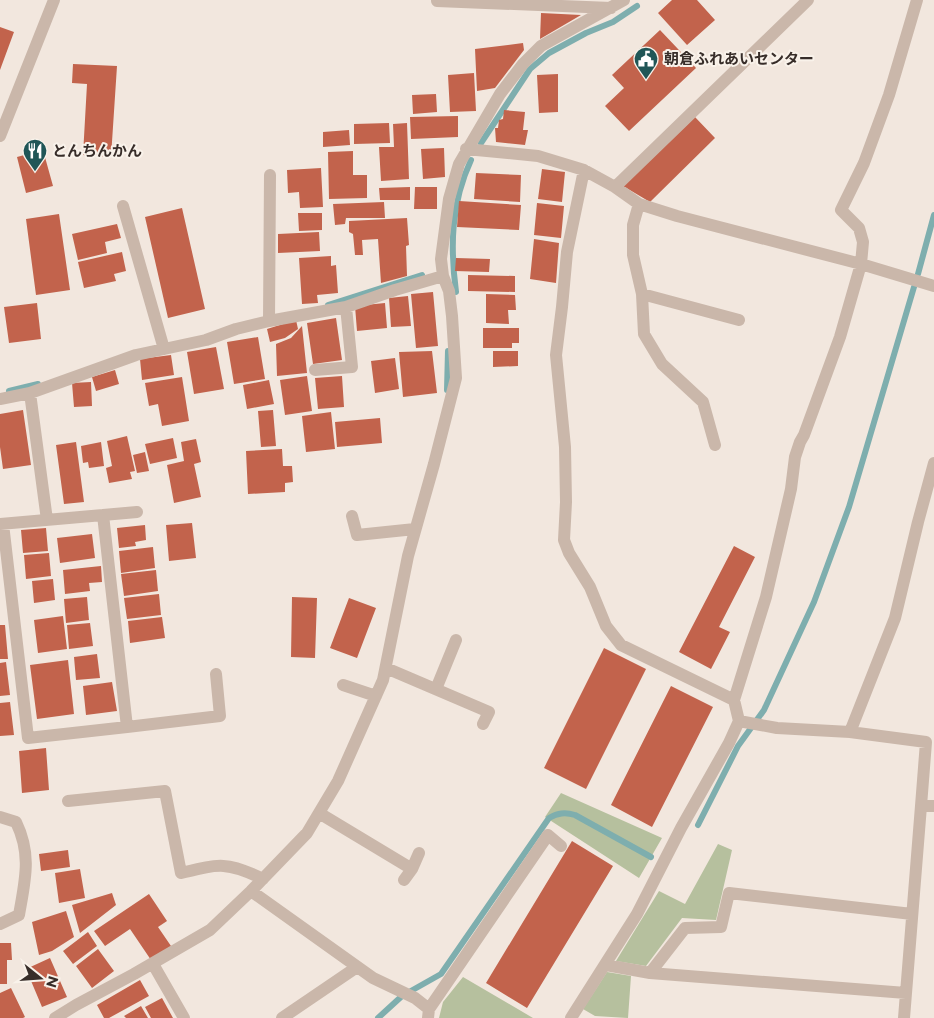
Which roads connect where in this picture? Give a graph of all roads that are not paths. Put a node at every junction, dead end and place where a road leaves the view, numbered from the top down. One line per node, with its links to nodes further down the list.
1 (54, 0): 7 (street)
2 (437, 0): 6 (street)
3 (624, 0): 6 (street)
4 (808, 0): 11 (street)
5 (917, 0): 14 (street)
6 (611, 8): 8 (street)
7 (0, 136)
8 (466, 150): 9 (street); 15 (street)
9 (584, 170): 11 (street); 39 (street)
10 (270, 175): 20 (street)
11 (615, 187): 12 (street)
12 (639, 204): 14 (street); 17 (street)
13 (123, 206): 21 (street)
14 (861, 264): 16 (street); 39 (street)
15 (443, 276): 18 (street); 32 (street)
16 (934, 286)
17 (642, 294): 19 (street); 25 (street)
18 (346, 307): 20 (street); 22 (street)
19 (739, 320)
20 (269, 321): 21 (street)
21 (164, 349): 23 (street)
22 (315, 370)
23 (30, 394): 24 (street); 30 (street)
24 (0, 399)
25 (715, 445)
26 (934, 463): 43 (street)
27 (137, 512): 28 (street)
28 (103, 515): 30 (street); 42 (street)
29 (352, 516): 32 (street)
30 (47, 520): 31 (street)
31 (1, 524): 42 (street)
32 (415, 529): 34 (street)
33 (456, 640): 37 (street)
34 (386, 668): 37 (street); 38 (street)
35 (216, 674): 42 (street)
36 (343, 685): 38 (street)
37 (436, 689): 41 (street)
38 (376, 696): 46 (street)
39 (734, 700): 40 (street)
40 (739, 721): 43 (street); 57 (street)
41 (483, 724)
42 (127, 728)
43 (850, 732): 45 (street)
44 (68, 801): 51 (street)
45 (928, 806): 54 (street)
46 (319, 813): 50 (street); 51 (street)
47 (0, 817): 55 (street)
48 (561, 846): 61 (street)
49 (419, 853): 50 (street)
50 (412, 868): 52 (street)
51 (263, 878): 53 (street)
52 (404, 880)
53 (251, 891): 56 (street); 58 (street)
54 (912, 914): 59 (street); 60 (street)
55 (0, 924)
56 (153, 964): 62 (street); 63 (street)
57 (606, 965): 59 (street); 65 (street)
58 (357, 967): 61 (street); 64 (street)
59 (650, 973): 60 (street)
60 (906, 993): 66 (street)
61 (429, 1013)
62 (55, 1018)
63 (184, 1018)
64 (282, 1018)
65 (571, 1018)
66 (904, 1018)

